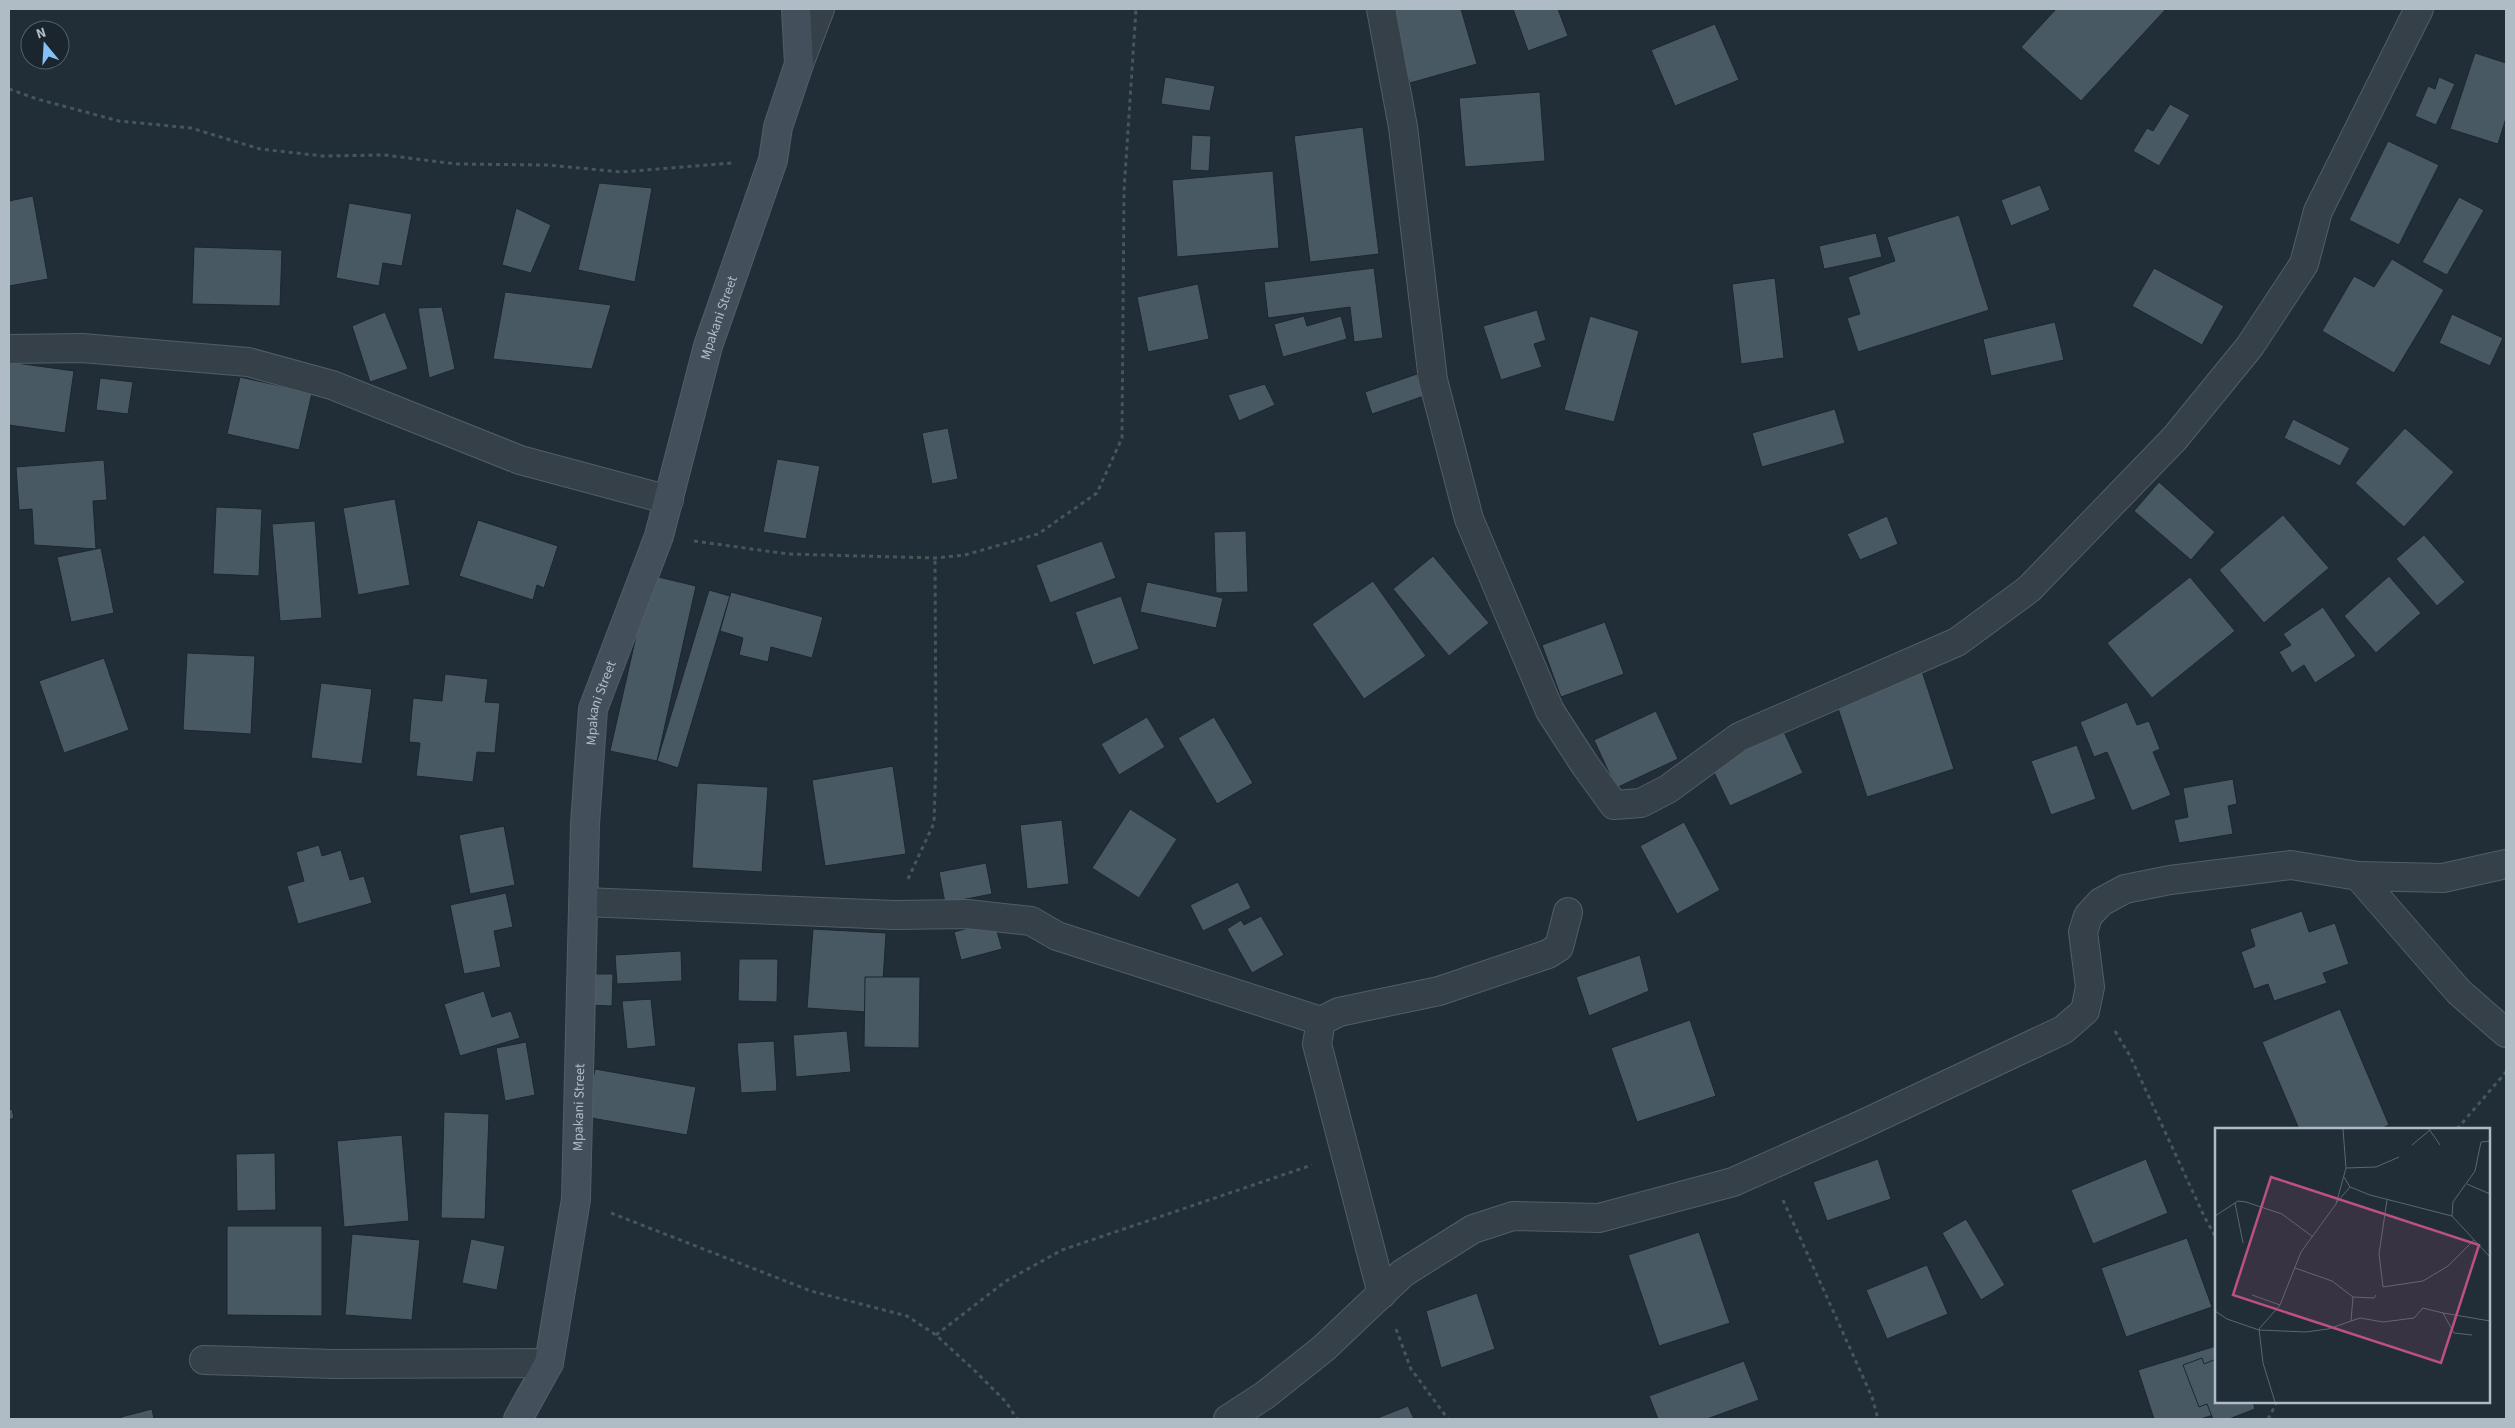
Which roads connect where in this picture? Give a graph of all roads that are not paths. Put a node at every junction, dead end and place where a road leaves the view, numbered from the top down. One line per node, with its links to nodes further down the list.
1 (796, 9): 5 (street, Mpakani Street)
2 (820, 9): 5 (street)
3 (1381, 9): 4 (street)
4 (2419, 9)
5 (799, 64): 7 (street, Mpakani Street)
6 (9, 349): 7 (street)
7 (668, 500): 10 (street, Mpakani Street)
8 (2506, 864): 9 (street)
9 (2358, 876): 13 (street); 14 (street)
10 (585, 902): 12 (street); 16 (street, Mpakani Street)
11 (1568, 912): 12 (street)
12 (1321, 1021): 14 (street)
13 (2506, 1033)
14 (1382, 1294): 18 (street)
15 (204, 1360): 16 (street)
16 (549, 1363): 17 (street, Mpakani Street)
17 (518, 1419)
18 (1228, 1419)

